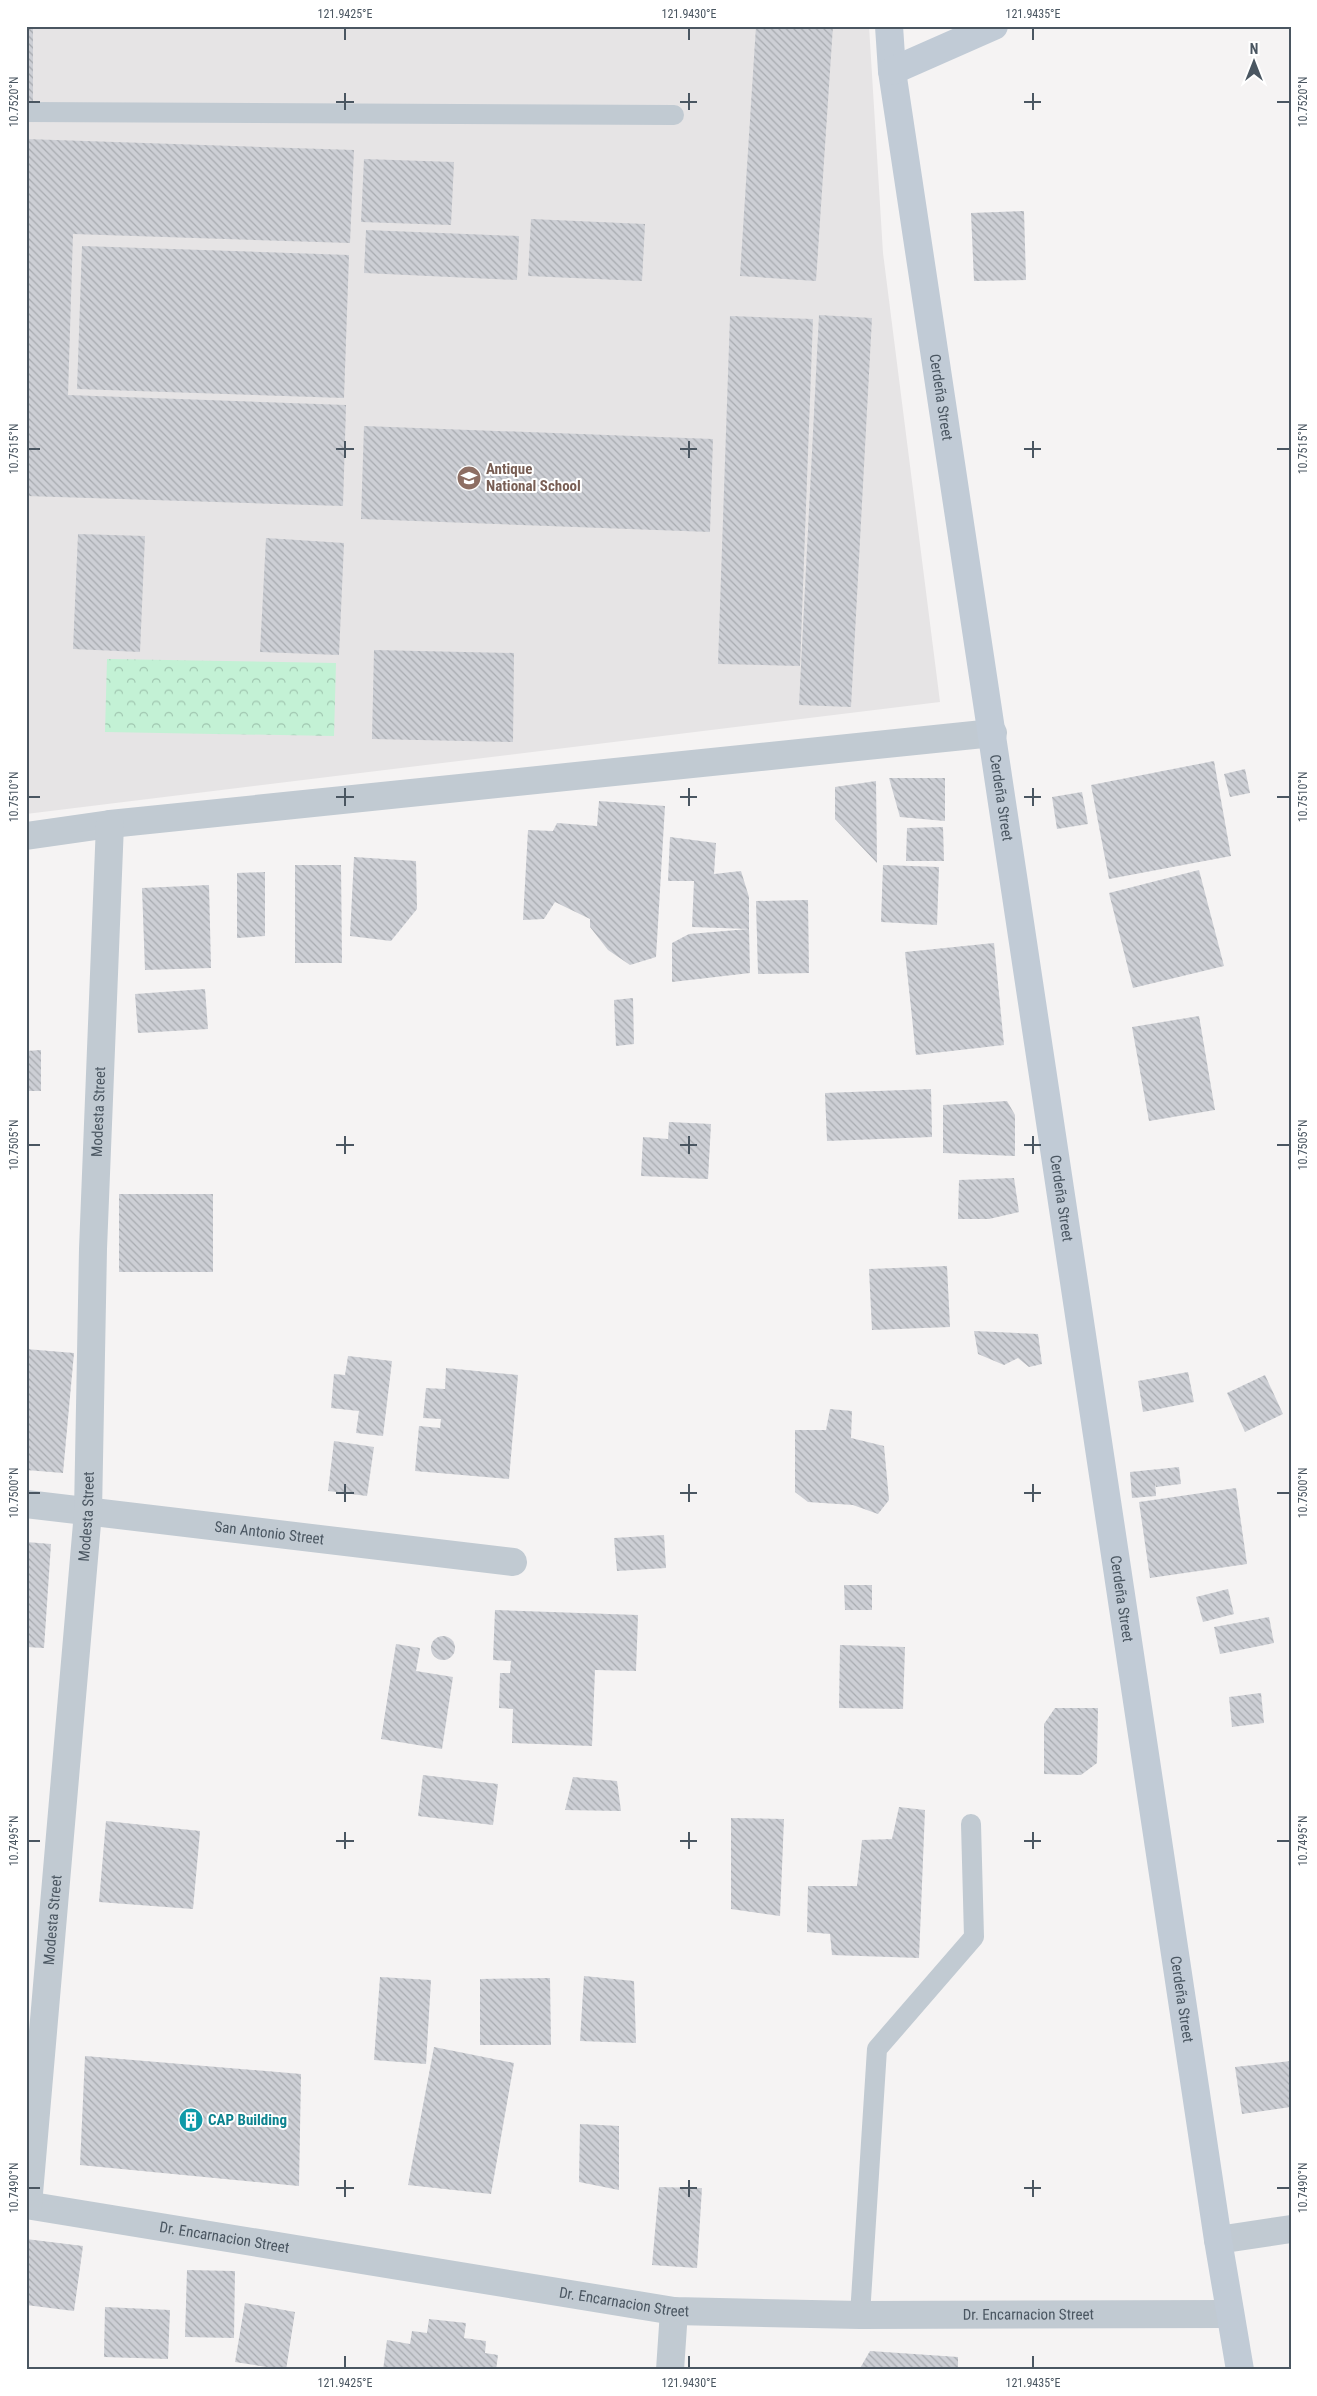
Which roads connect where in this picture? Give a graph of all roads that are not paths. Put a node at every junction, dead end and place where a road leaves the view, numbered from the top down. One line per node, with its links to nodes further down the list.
1 (889, 26): 3 (main road, Cerdeña Street)
2 (994, 26): 3 (main road)
3 (892, 71): 6 (main road, Cerdeña Street)
4 (26, 112): 5 (lane)
5 (674, 116)
6 (993, 733): 7 (street); 15 (main road, Cerdeña Street)
7 (110, 824): 8 (street); 10 (street, Modesta Street)
8 (26, 836)
9 (26, 1504): 10 (street, San Antonio Street)
10 (88, 1512): 11 (street, San Antonio Street); 13 (street, Modesta Street)
11 (513, 1562)
12 (971, 1824): 18 (lane)
13 (27, 2205): 16 (street, Dr. Encarnacion Street)
14 (1291, 2229): 15 (street)
15 (1218, 2240): 17 (main road, Cerdeña Street)
16 (674, 2311): 18 (street, Dr. Encarnacion Street); 19 (street)
17 (1230, 2314): 18 (street, Dr. Encarnacion Street); 20 (main road, Cerdeña Street)
18 (860, 2315)
19 (670, 2370)
20 (1240, 2370)

